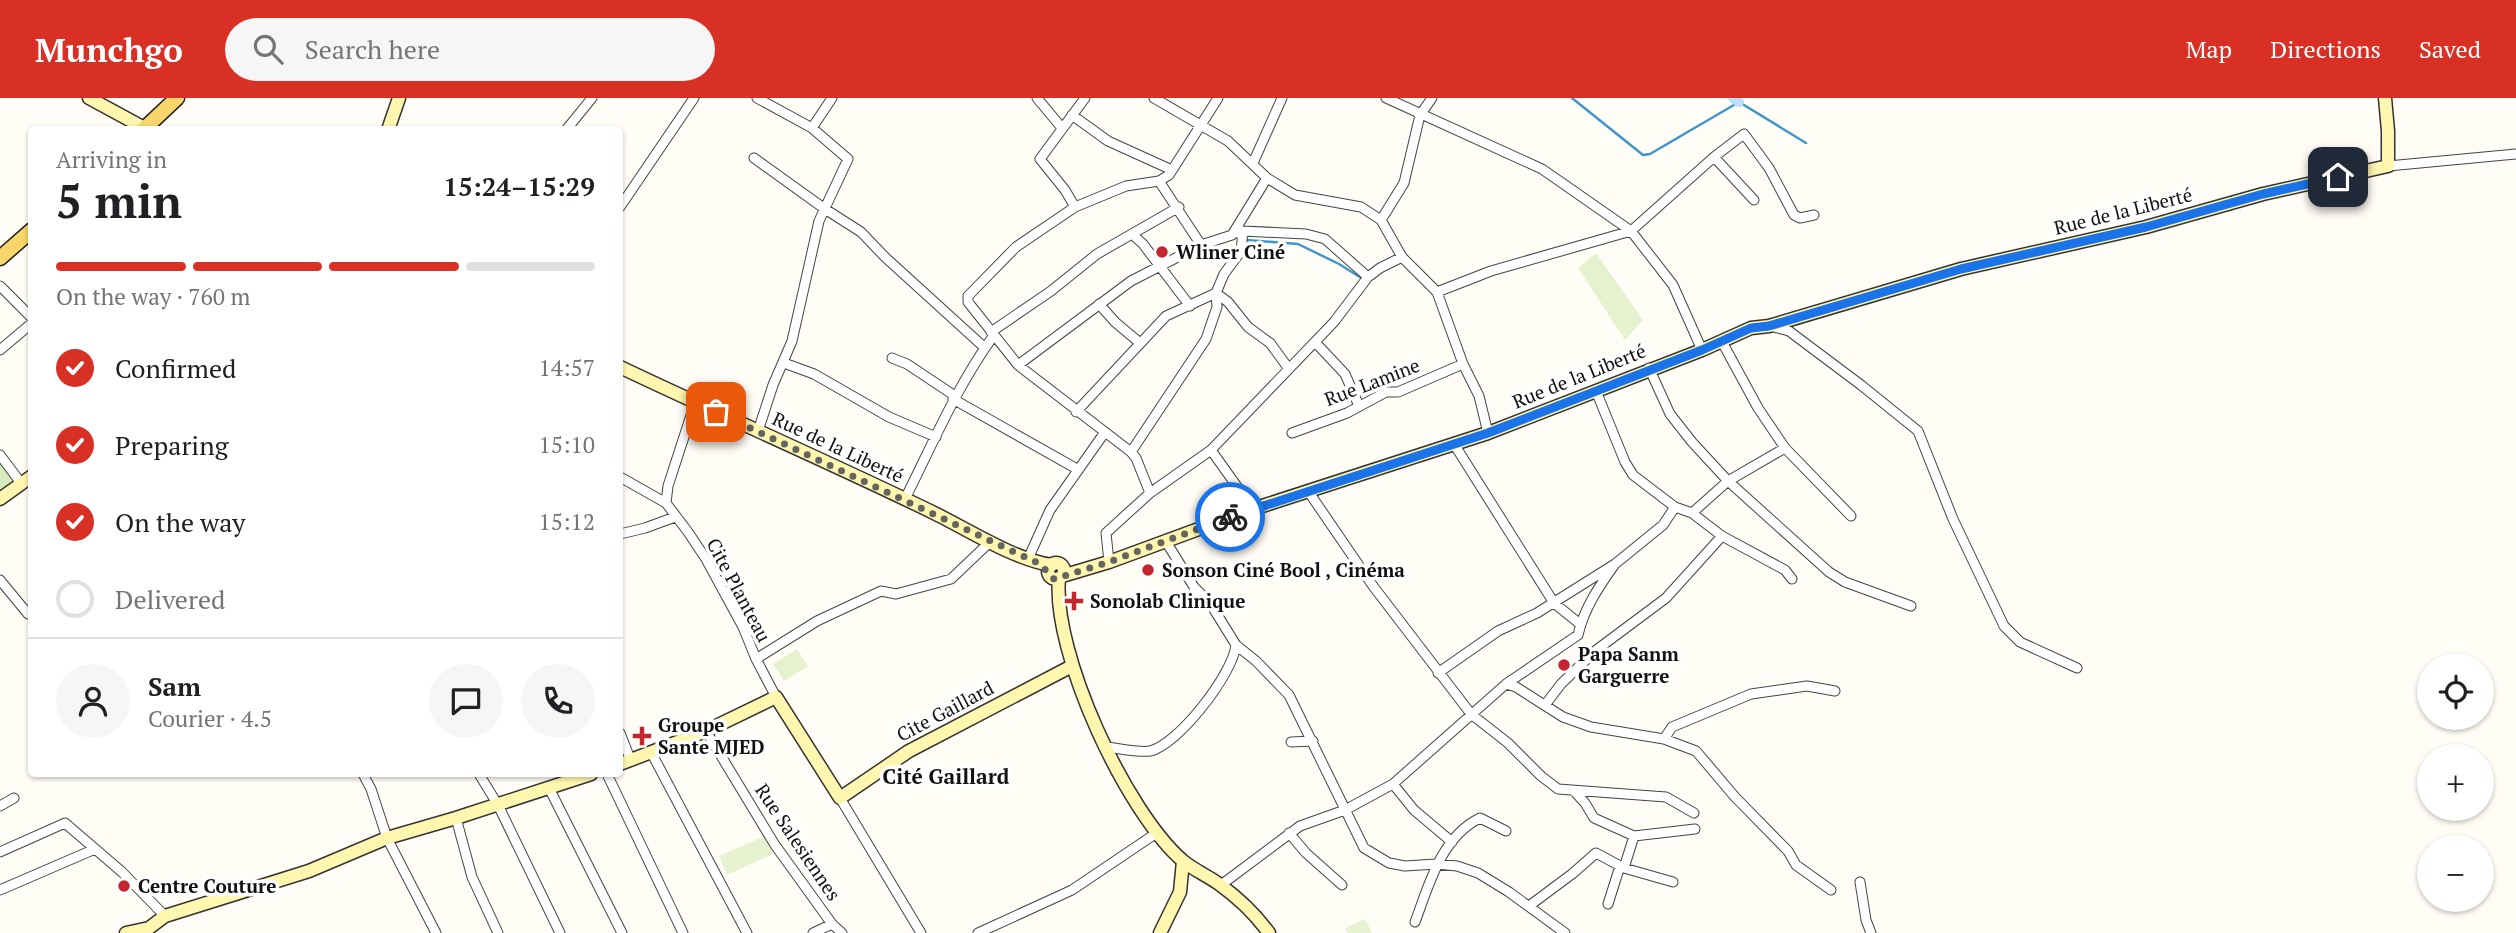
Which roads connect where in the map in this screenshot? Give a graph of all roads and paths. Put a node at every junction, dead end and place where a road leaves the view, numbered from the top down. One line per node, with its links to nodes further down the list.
1 (89, 98): 19 (street)
2 (177, 98): 20 (main road)
3 (399, 98): 21 (street)
4 (592, 98): 22 (street)
5 (694, 98): 34 (street)
6 (757, 98): 23 (street)
7 (832, 98): 23 (street)
8 (1037, 98): 24 (street)
9 (1085, 98): 16 (street)
10 (1154, 98): 18 (street)
11 (1218, 98): 18 (street)
12 (1282, 98): 28 (street)
13 (1386, 98): 17 (street)
14 (1432, 98): 17 (street)
15 (2385, 98): 29 (street)
16 (1072, 115): 24 (street); 30 (street)
17 (1420, 115): 39 (street); 41 (street)
18 (1201, 124): 28 (street); 30 (street)
19 (140, 126)
20 (148, 126)
21 (389, 126)
22 (569, 126)
23 (812, 128): 37 (street)
24 (1062, 128): 35 (street)
25 (2516, 154): 29 (street)
26 (1714, 157): 33 (street); 38 (street); 41 (street)
27 (754, 158): 37 (street)
28 (1253, 163): 31 (street)
29 (2388, 166): 57 (street, Rue de la Liberté)
30 (1172, 170): 32 (street)
31 (1267, 178): 39 (street); 44 (street)
32 (1159, 181): 35 (street); 36 (street)
33 (1754, 200)
34 (623, 203)
35 (1075, 207): 58 (street)
36 (1178, 207): 43 (street); 45 (street)
37 (825, 209): 62 (street); 66 (street)
38 (1814, 215)
39 (1381, 220): 46 (street)
40 (1243, 231): 44 (street); 49 (street); 52 (street)
41 (1631, 231): 51 (street); 64 (street)
42 (28, 234): 47 (main road)
43 (1132, 234): 48 (street); 58 (street)
44 (1232, 235): 45 (street)
45 (1201, 245): 48 (street)
46 (1402, 257): 49 (street); 51 (street)
47 (0, 258)
48 (1158, 267): 53 (street); 54 (street)
49 (1368, 277): 60 (street)
50 (0, 286): 55 (street)
51 (1437, 292): 67 (street)
52 (1216, 293): 54 (street); 70 (street); 85 (street)
53 (1099, 304): 61 (street); 68 (street)
54 (1190, 306): 61 (street)
55 (28, 317)
56 (28, 324): 63 (street)
57 (1769, 326): 59 (street, Rue de la Liberté); 117 (street)
58 (993, 334): 62 (street); 68 (street)
59 (1721, 340): 64 (street, Rue de la Liberté); 83 (street)
60 (1315, 342): 70 (street); 75 (street)
61 (1140, 343): 76 (street)
62 (985, 348): 73 (street)
63 (0, 349)
64 (1702, 350): 71 (street, Rue de la Liberté)
65 (892, 358): 73 (street)
66 (784, 363): 77 (street); 81 (street)
67 (1463, 364): 75 (street, Rue Lamine); 80 (street)
68 (1018, 365): 76 (street)
69 (623, 368): 74 (street, Rue de la Liberté)
70 (1289, 369): 84 (street)
71 (1649, 369): 72 (street, Rue de la Liberté); 90 (street)
72 (1596, 391): 80 (street, Rue de la Liberté); 96 (street)
73 (954, 398): 81 (street); 87 (street)
74 (695, 403): 77 (street, Rue de la Liberté); 95 (street)
75 (1359, 406): 79 (street, Rue Lamine)
76 (1076, 412): 78 (street)
77 (758, 431): 94 (street, Rue de la Liberté)
78 (1105, 432): 85 (street); 87 (street)
79 (1292, 433)
80 (1488, 433): 82 (street, Rue de la Liberté)
81 (936, 437): 94 (street)
82 (1454, 444): 91 (street, Rue de la Liberté); 110 (street)
83 (1785, 448): 90 (street); 99 (street)
84 (1210, 450): 92 (street); 97 (street)
85 (1131, 452): 92 (street)
86 (0, 455): 89 (street)
87 (1077, 469): 107 (street)
88 (623, 479): 95 (street, Cite Planteau)
89 (26, 480): 93 (street)
90 (1728, 481): 98 (street); 111 (street)
91 (1308, 491): 97 (street, Rue de la Liberté); 118 (street)
92 (1150, 493): 105 (street)
93 (0, 499)
94 (905, 499): 104 (street, Rue de la Liberté)
95 (666, 503): 100 (street, Cite Planteau)
96 (1675, 507): 98 (street); 106 (street)
97 (1253, 509): 103 (street, Rue de la Liberté)
98 (1692, 513): 102 (street)
99 (1851, 516)
100 (675, 517): 101 (street); 115 (street, Cite Planteau)
101 (623, 533)
102 (1721, 536): 108 (street); 122 (street)
103 (1165, 540): 105 (street, Rue de la Liberté); 114 (street)
104 (991, 541): 107 (street, Rue de la Liberté); 115 (street)
105 (1109, 562): 107 (street, Rue de la Liberté)
106 (1615, 564): 110 (street); 113 (street)
107 (1054, 572): 116 (street)
108 (1792, 579)
109 (0, 580): 112 (street)
110 (1554, 603): 113 (street); 118 (street)
111 (1911, 606)
112 (28, 614)
113 (1580, 624): 119 (street)
114 (1236, 645): 126 (street); 128 (street)
115 (756, 659): 121 (street, Cite Planteau)
116 (1072, 666): 128 (street); 139 (street, Cite Gaillard)
117 (2077, 668)
118 (1438, 673): 123 (street)
119 (1506, 684): 122 (street); 123 (street)
120 (1835, 691): 125 (street)
121 (776, 698): 124 (street); 139 (street)
122 (1545, 705): 125 (street)
123 (1471, 714): 135 (street); 137 (street)
124 (706, 731): 129 (street); 167 (street, Rue Salesiennes)
125 (1664, 739): 162 (street)
126 (1313, 741): 127 (street); 142 (street)
127 (1291, 742)
128 (1106, 747): 147 (street)
129 (652, 754): 130 (street); 175 (street)
130 (625, 763)
131 (365, 777): 150 (street)
132 (481, 777): 140 (street)
133 (583, 777): 136 (street)
134 (608, 777): 174 (street)
135 (1393, 784): 142 (street); 151 (street)
136 (549, 788): 140 (street); 173 (street)
137 (1574, 792): 143 (street); 149 (street)
138 (14, 798): 141 (street)
139 (840, 798): 178 (street)
140 (498, 805): 144 (street); 172 (street)
141 (0, 806)
142 (1345, 810): 148 (street); 155 (street)
143 (1694, 813)
144 (456, 818): 150 (street); 171 (street)
145 (1695, 829): 149 (street)
146 (1506, 831): 151 (street)
147 (1158, 832): 154 (street); 179 (street)
148 (1289, 833): 159 (street); 160 (street)
149 (1634, 836): 156 (street)
150 (387, 838): 165 (street); 170 (street)
151 (1452, 842): 155 (street)
152 (95, 849): 153 (street); 161 (street); 165 (street)
153 (0, 852)
154 (1183, 862): 159 (street); 180 (street)
155 (1436, 864): 164 (street); 166 (street)
156 (1622, 867): 157 (street); 163 (street); 164 (street)
157 (1674, 881)
158 (1860, 882): 183 (street)
159 (1221, 885): 181 (street)
160 (1342, 886)
161 (0, 890)
162 (1831, 890)
163 (1608, 904)
164 (1530, 906): 182 (street)
165 (165, 916): 168 (street)
166 (1415, 922)
167 (832, 924): 176 (street); 177 (street, Rue Salesiennes)
168 (150, 930): 169 (street)
169 (127, 933)
170 (436, 933)
171 (498, 933)
172 (560, 933)
173 (622, 933)
174 (683, 933)
175 (747, 933)
176 (813, 933)
177 (842, 933)
178 (921, 933)
179 (978, 933)
180 (1160, 933)
181 (1269, 933)
182 (1565, 933)
183 (1871, 933)

